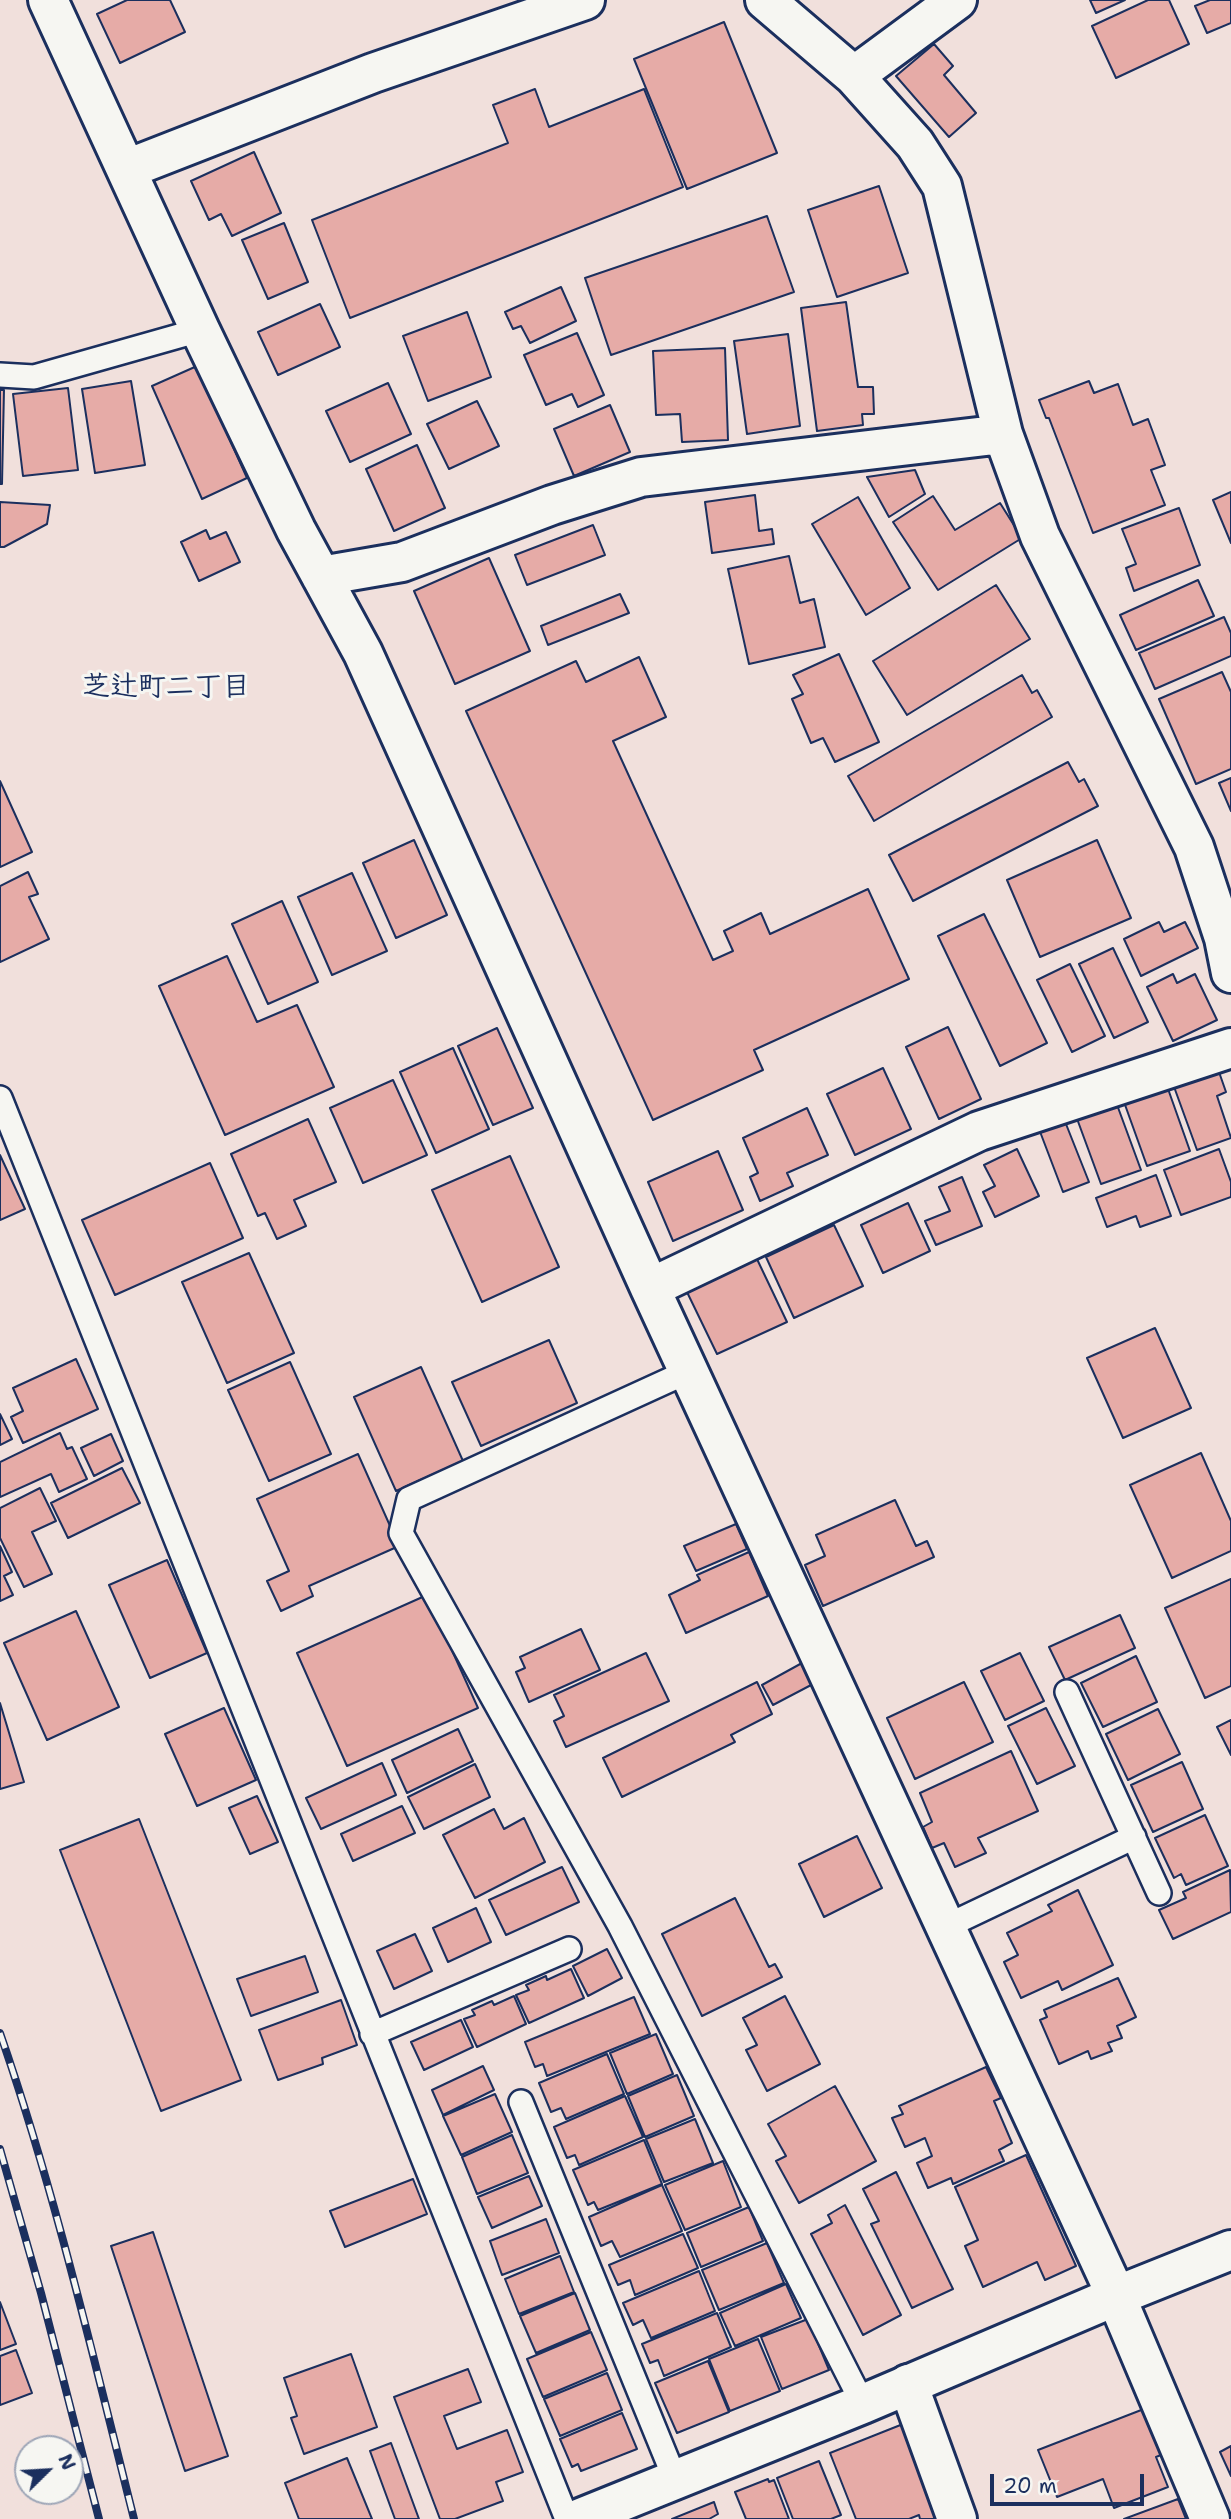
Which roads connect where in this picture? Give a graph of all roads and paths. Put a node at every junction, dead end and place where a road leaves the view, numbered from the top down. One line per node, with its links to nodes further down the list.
1 (48, 0): 6 (street)
2 (585, 0): 6 (street)
3 (765, 0): 5 (street)
4 (957, 0): 5 (street)
5 (854, 76): 9 (street)
6 (127, 169): 7 (street)
7 (200, 330): 8 (lane); 10 (street)
8 (0, 374)
9 (1003, 434): 10 (street); 11 (street)
10 (321, 576): 14 (street)
11 (1231, 973)
12 (1231, 1048): 14 (street)
13 (0, 1098): 21 (lane)
14 (650, 1288): 15 (street)
15 (689, 1371): 19 (street); 26 (lane)
16 (1067, 1692): 17 (lane)
17 (1134, 1837): 18 (lane); 19 (lane)
18 (1158, 1893)
19 (945, 1927): 24 (street)
20 (569, 1950): 21 (lane)
21 (372, 2034): 28 (lane)
22 (521, 2102): 27 (lane)
23 (1231, 2250): 24 (street)
24 (1116, 2296): 25 (street); 31 (street)
25 (908, 2384): 26 (street); 30 (street)
26 (863, 2404): 27 (street)
27 (675, 2479): 29 (street)
28 (567, 2519)
29 (578, 2519)
30 (957, 2519)
31 (1210, 2519)

